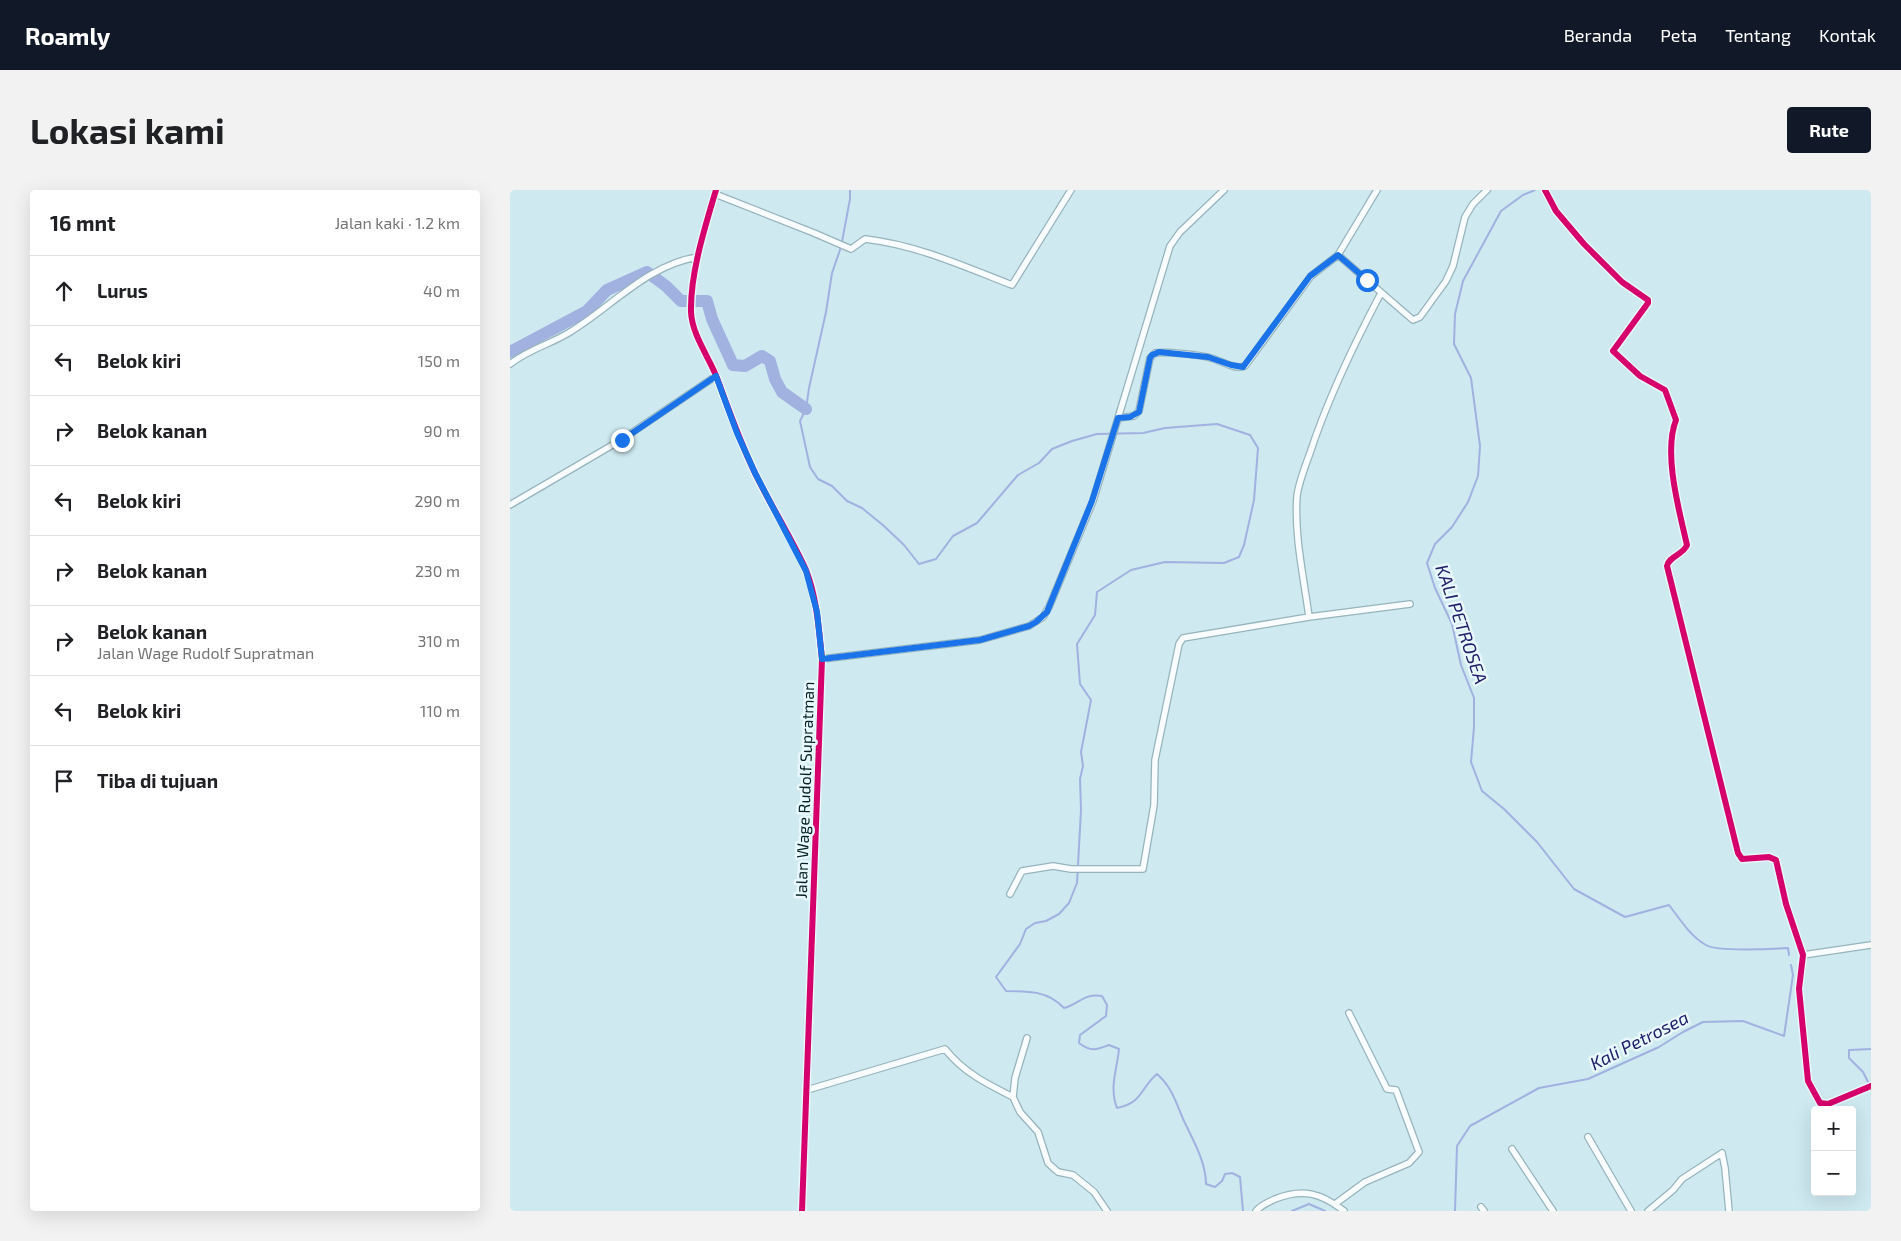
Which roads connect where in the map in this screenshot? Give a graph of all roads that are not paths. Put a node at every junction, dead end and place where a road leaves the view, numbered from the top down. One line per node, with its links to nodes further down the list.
1 (1071, 190): 6 (street)
2 (1224, 190): 12 (street)
3 (1377, 190): 7 (street)
4 (1487, 190): 9 (street)
5 (1545, 190): 19 (street)
6 (715, 192): 8 (street, Jalan Wage Rudolf Supratman)
7 (1338, 255): 9 (street); 12 (street)
8 (698, 257): 10 (street); 11 (street, Jalan Wage Rudolf Supratman)
9 (1381, 293): 15 (street)
10 (510, 364)
11 (716, 376): 13 (street); 16 (street, Jalan Wage Rudolf Supratman)
12 (1117, 421): 16 (street)
13 (510, 505)
14 (1410, 604): 15 (street)
15 (1309, 617): 17 (street)
16 (822, 659): 23 (street, Jalan Wage Rudolf Supratman)
17 (1010, 894)
18 (1871, 945): 19 (street)
19 (1803, 955): 22 (street)
20 (1350, 1013): 27 (street)
21 (1027, 1038): 24 (street)
22 (1871, 1086)
23 (807, 1090): 24 (street); 28 (street, Jalan Wage Rudolf Supratman)
24 (1013, 1097): 29 (street)
25 (1588, 1137): 33 (street)
26 (1512, 1149): 32 (street)
27 (1335, 1204): 30 (street); 31 (street)
28 (802, 1211)
29 (1107, 1211)
30 (1256, 1211)
31 (1344, 1211)
32 (1553, 1211)
33 (1632, 1211)
34 (1648, 1211): 35 (street)
35 (1728, 1211)

